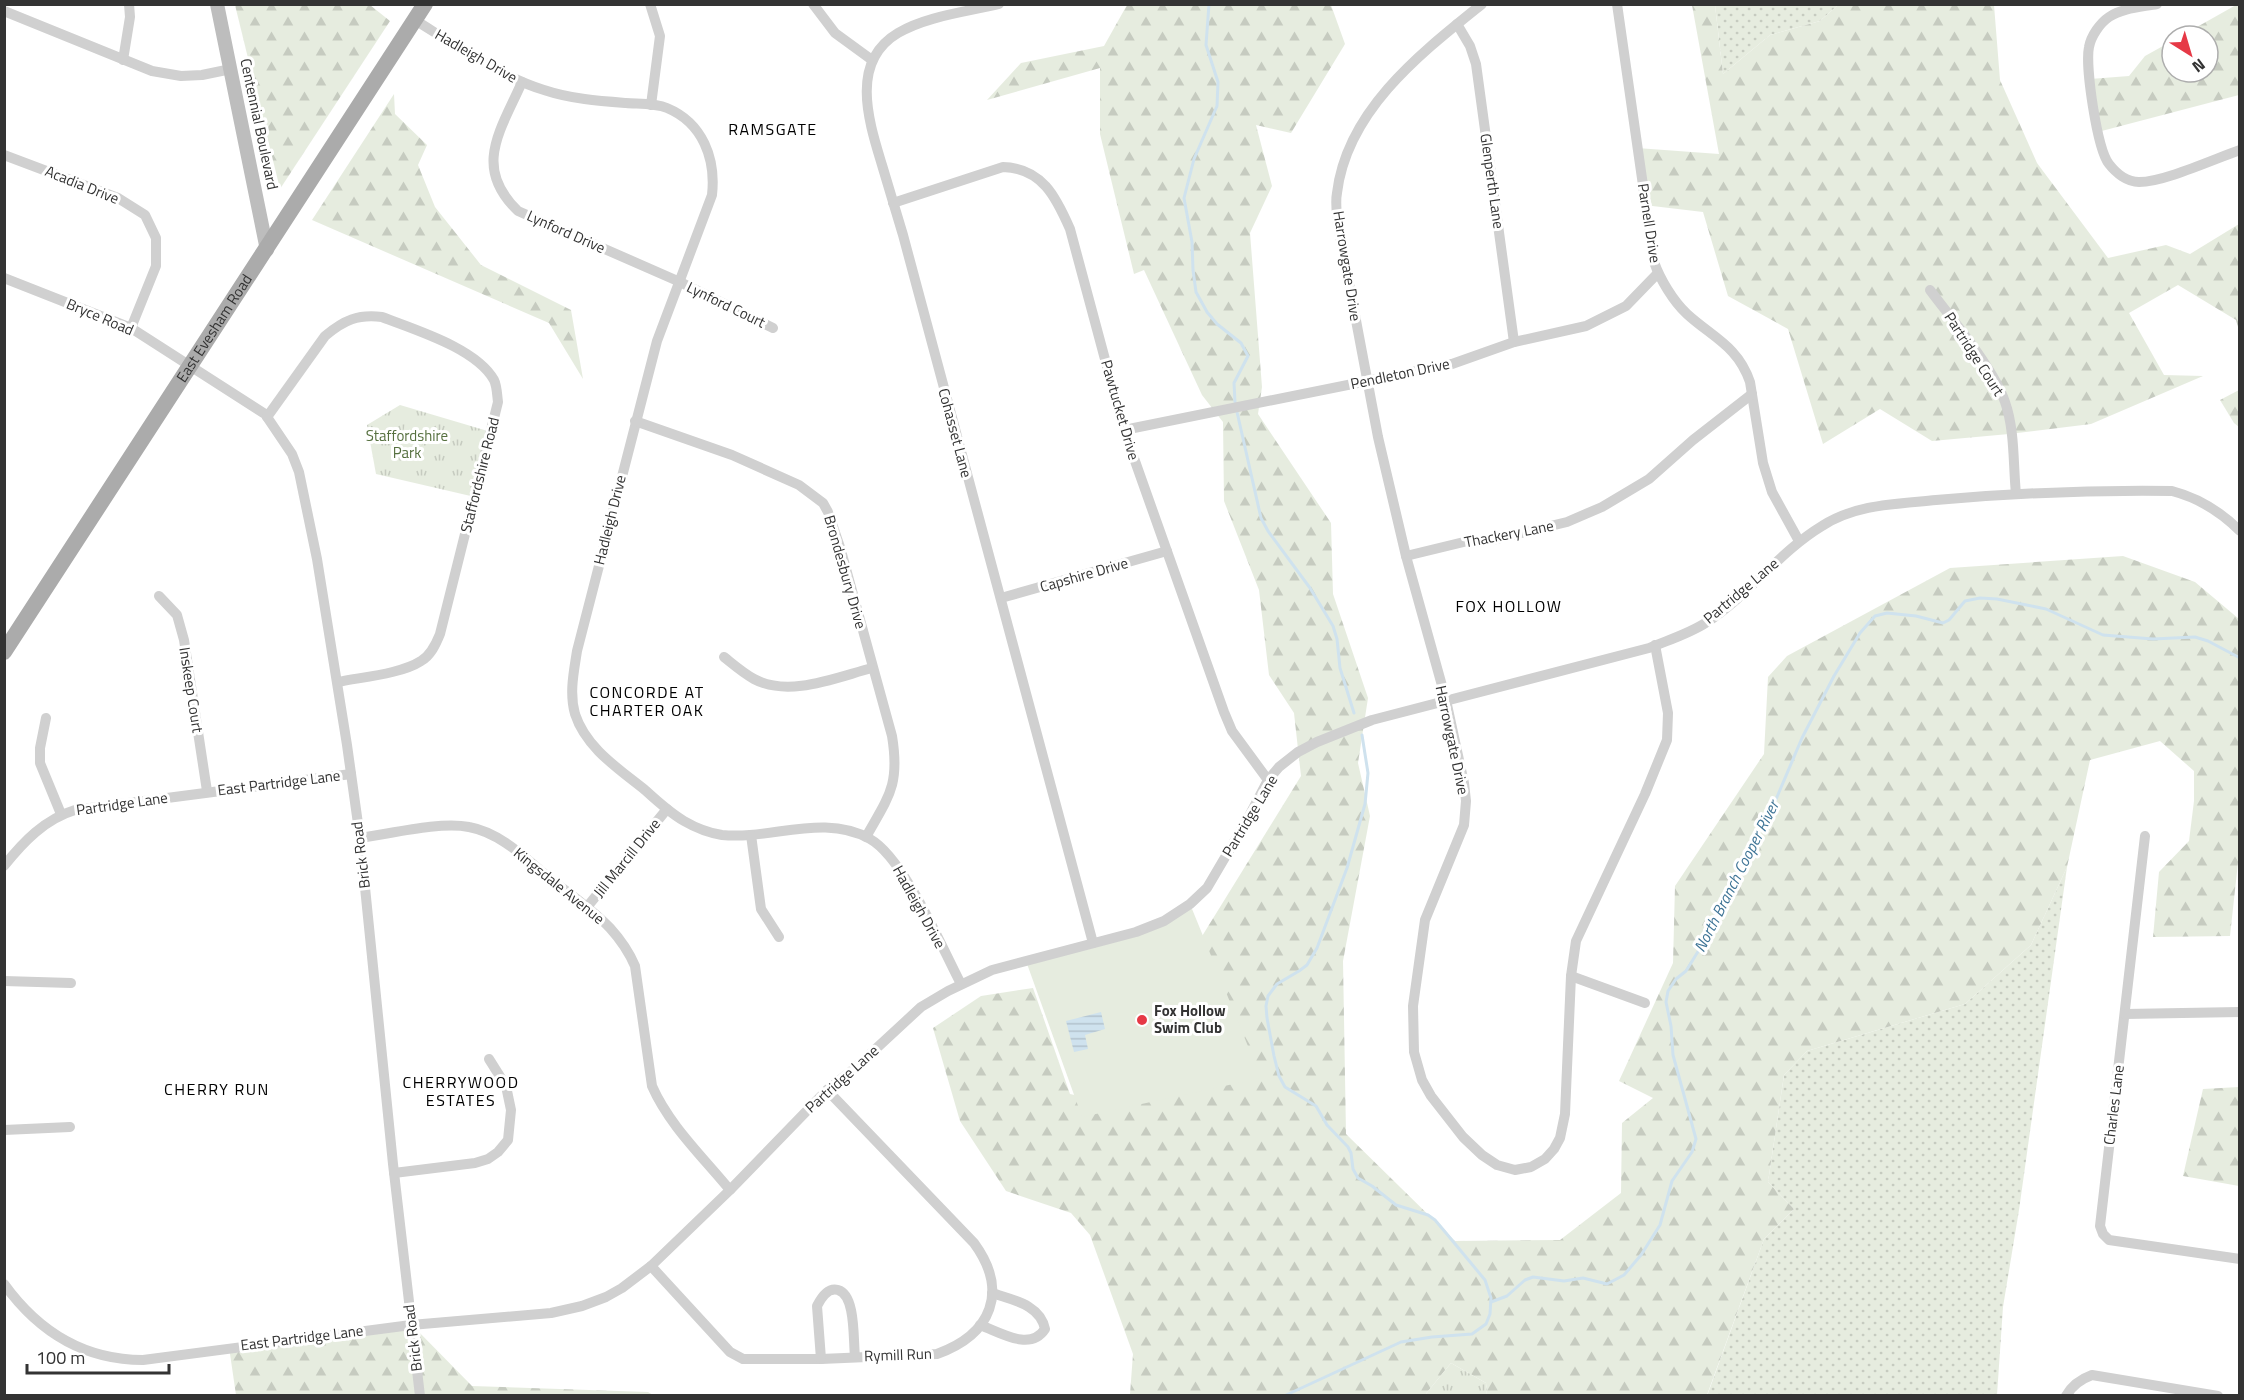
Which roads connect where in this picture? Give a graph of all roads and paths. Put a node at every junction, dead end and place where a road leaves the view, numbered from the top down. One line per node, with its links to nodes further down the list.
1 (129, 4): 13 (street)
2 (217, 4): 15 (main road, Centennial Boulevard)
3 (425, 4): 11 (main road, East Evesham Road)
4 (650, 4): 17 (street)
5 (813, 4): 14 (street)
6 (999, 4): 14 (street, Cohasset Lane)
7 (1482, 4): 12 (street, Harrowgate Drive)
8 (1617, 4): 22 (street, Parnell Drive)
9 (2157, 4): 18 (street)
10 (4, 11): 13 (street)
11 (415, 20): 16 (street, Hadleigh Drive); 21 (main road, East Evesham Road)
12 (1457, 24): 28 (street, Glenperth Lane); 30 (street, Harrowgate Drive)
13 (123, 60): 15 (street)
14 (872, 60): 20 (street, Cohasset Lane)
15 (231, 69): 21 (main road, Centennial Boulevard)
16 (522, 82): 17 (street, Hadleigh Drive); 24 (street, Lynford Drive)
17 (651, 105): 24 (street, Hadleigh Drive)
18 (2240, 150)
19 (4, 155): 26 (street, Acadia Drive)
20 (893, 202): 34 (street, Pawtucket Drive); 41 (street, Cohasset Lane)
21 (267, 250): 29 (main road, East Evesham Road)
22 (1658, 273): 28 (street, Pendleton Drive); 31 (street, Parnell Drive)
23 (4, 278): 26 (street, Bryce Road)
24 (680, 282): 27 (street, Lynford Court); 33 (street, Hadleigh Drive)
25 (1930, 290): 35 (street, Partridge Court)
26 (131, 328): 29 (street, Bryce Road)
27 (773, 328)
28 (1514, 342): 30 (street, Pendleton Drive)
29 (190, 368): 32 (street, Brick Road); 43 (main road, East Evesham Road)
30 (1368, 382): 34 (street, Pendleton Drive); 39 (street, Harrowgate Drive)
31 (1752, 394): 37 (street, Parnell Drive); 39 (street, Thackery Lane)
32 (267, 417): 46 (street, Brick Road); 46 (street, Staffordshire Road)
33 (635, 421): 45 (street, Brondesbury Drive); 52 (street, Hadleigh Drive)
34 (1124, 430): 38 (street, Pawtucket Drive)
35 (2016, 494): 36 (street, Partridge Lane); 37 (street, Partridge Lane)
36 (2240, 531)
37 (1799, 541): 42 (street, Partridge Lane)
38 (1167, 551): 41 (street, Capshire Drive); 50 (street, Pawtucket Drive)
39 (1406, 556): 47 (street, Harrowgate Drive)
40 (159, 596): 51 (street, Inskeep Court)
41 (1001, 598): 61 (street, Cohasset Lane)
42 (1655, 645): 47 (street, Partridge Lane); 62 (street, Harrowgate Drive)
43 (4, 652)
44 (724, 657): 45 (street)
45 (872, 668): 56 (street, Brondesbury Drive)
46 (338, 682): 49 (street, Brick Road)
47 (1446, 700): 50 (street, Partridge Lane); 62 (street, Harrowgate Drive)
48 (46, 718): 53 (street)
49 (351, 774): 51 (street, East Partridge Lane); 57 (street, Brick Road)
50 (1268, 780): 61 (street, Partridge Lane)
51 (207, 791): 53 (street, Partridge Lane)
52 (667, 809): 54 (street, Hadleigh Drive); 59 (street, Jill Marcill Drive)
53 (61, 814): 58 (street, Partridge Lane)
54 (751, 835): 56 (street, Hadleigh Drive); 60 (street)
55 (2145, 836): 68 (street, Charles Lane)
56 (866, 837): 65 (street, Hadleigh Drive)
57 (360, 838): 59 (street, Kingsdale Avenue); 73 (street, Brick Road)
58 (4, 866)
59 (586, 907): 74 (street, Kingsdale Avenue)
60 (779, 937)
61 (1094, 943): 65 (street, Partridge Lane)
62 (1571, 976): 66 (street)
63 (4, 981): 64 (street)
64 (70, 983)
65 (961, 984): 70 (street, Partridge Lane)
66 (1645, 1003)
67 (2240, 1012): 68 (street)
68 (2125, 1014): 75 (street, Charles Lane)
69 (489, 1059): 73 (street)
70 (827, 1090): 74 (street, Partridge Lane); 78 (street, Rymill Run)
71 (70, 1127): 72 (street)
72 (4, 1130)
73 (394, 1173): 79 (street, Brick Road)
74 (730, 1190): 76 (street, Partridge Lane)
75 (2240, 1259)
76 (651, 1266): 79 (street, Partridge Lane); 82 (street, Rymill Run)
77 (4, 1284): 79 (street, East Partridge Lane)
78 (992, 1293): 80 (street, Rymill Run); 80 (street)
79 (411, 1325): 83 (street, Brick Road)
80 (980, 1325): 81 (street, Rymill Run)
81 (855, 1356): 82 (street, Rymill Run); 82 (street)
82 (821, 1359)
83 (420, 1395)
84 (2066, 1395): 85 (street)
85 (2218, 1395)

